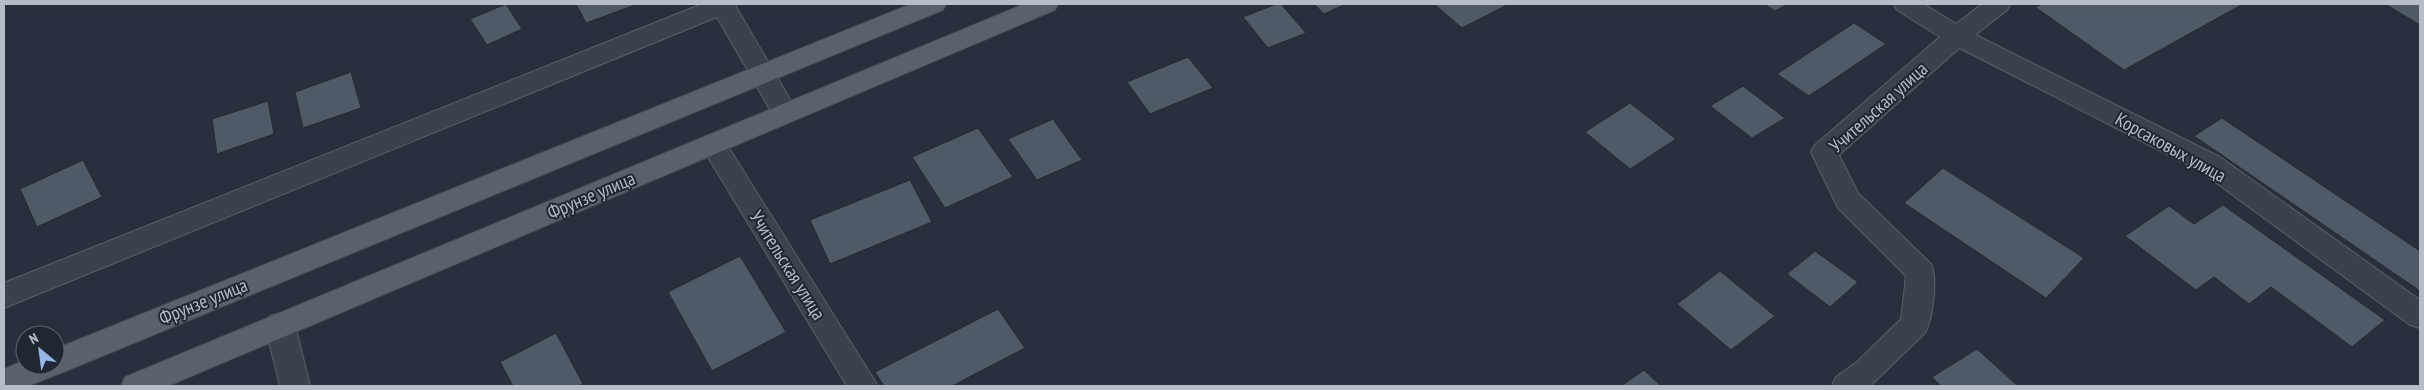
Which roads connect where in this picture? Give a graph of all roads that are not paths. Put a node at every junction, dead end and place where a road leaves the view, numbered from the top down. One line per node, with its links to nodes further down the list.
1 (723, 4): 7 (street); 10 (street)
2 (934, 4): 7 (main road, Фрунзе улица)
3 (1046, 4): 8 (main road, Фрунзе улица)
4 (1906, 4): 6 (street, Корсаковых улица)
5 (1998, 4): 6 (street, Учительская улица)
6 (1957, 36): 11 (street, Корсаковых улица); 19 (street, Учительская улица)
7 (762, 73): 8 (street); 13 (main road, Фрунзе улица)
8 (785, 113): 9 (main road, Фрунзе улица)
9 (713, 144): 12 (main road, Фрунзе улица); 18 (street, Учительская улица)
10 (4, 296)
11 (2420, 316)
12 (280, 326): 16 (main road, Фрунзе улица); 17 (street)
13 (65, 358)
14 (22, 375): 15 (main road)
15 (4, 382)
16 (136, 386)
17 (295, 386)
18 (863, 386)
19 (1847, 386)

